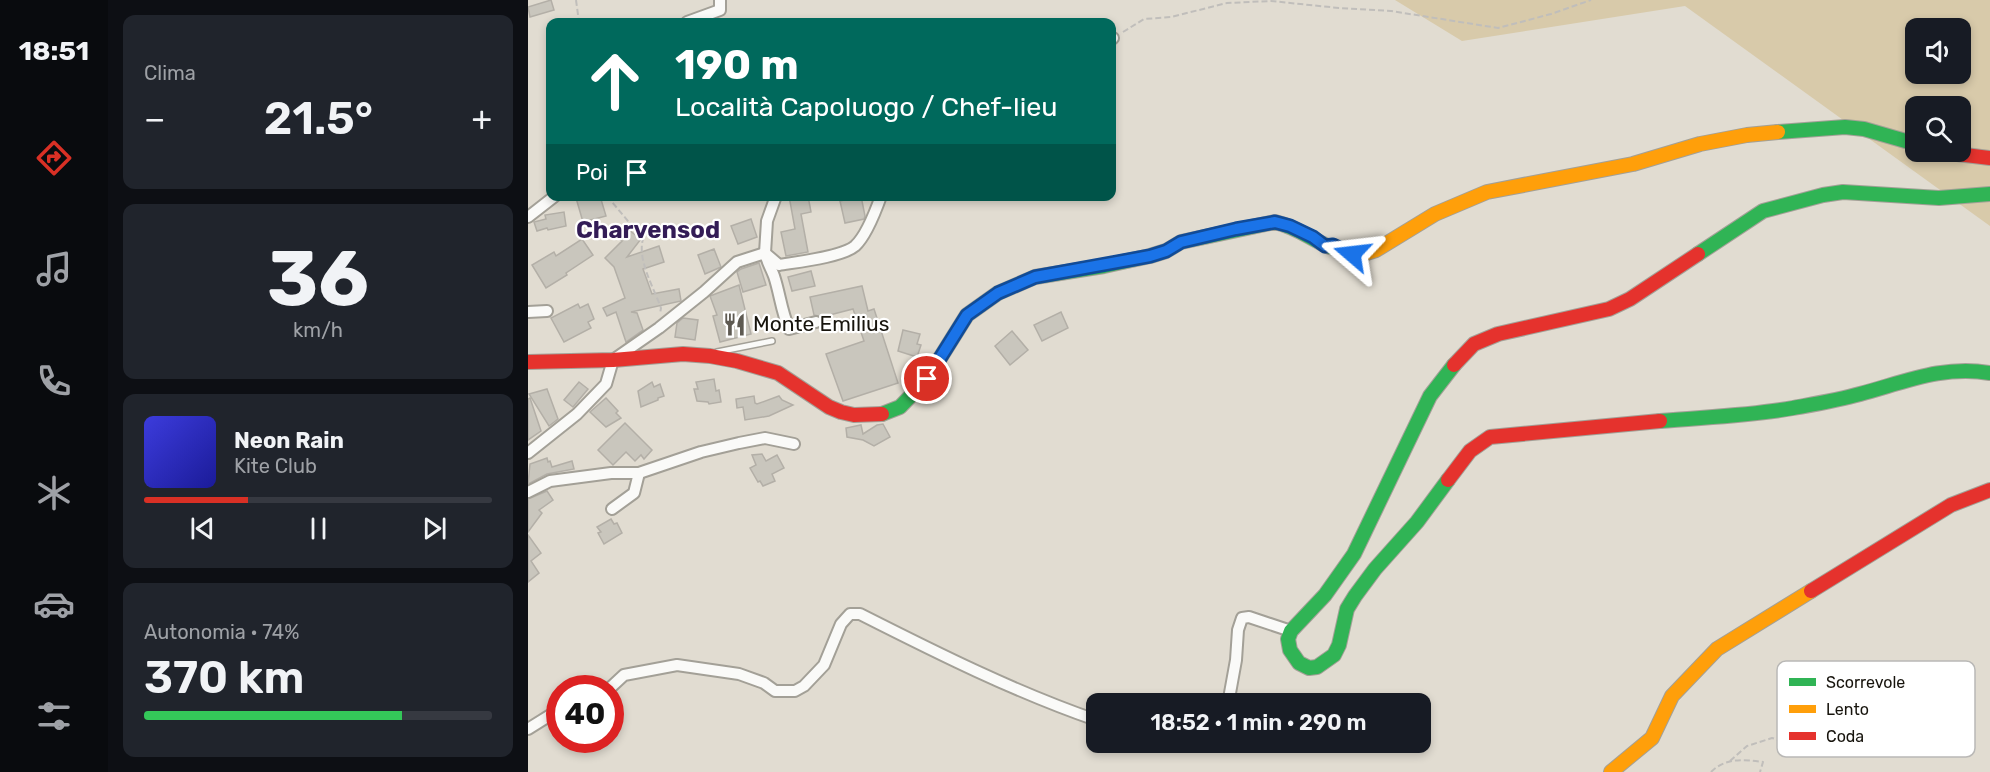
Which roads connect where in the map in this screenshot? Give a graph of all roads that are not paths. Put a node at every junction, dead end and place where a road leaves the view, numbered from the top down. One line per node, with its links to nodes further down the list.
1 (720, 0): 2 (street)
2 (698, 18)
3 (1905, 141): 16 (street)
4 (1971, 156): 5 (street)
5 (1990, 158)
6 (1990, 194): 26 (street)
7 (549, 201): 10 (street)
8 (774, 201): 11 (street)
9 (879, 201): 11 (street)
10 (528, 217)
11 (765, 253): 14 (street); 18 (street)
12 (546, 310): 13 (street)
13 (528, 312)
14 (816, 322)
15 (772, 341): 16 (lane)
16 (707, 356): 18 (street)
17 (528, 359): 18 (street)
18 (612, 360): 21 (street)
19 (1990, 373): 26 (street)
20 (794, 444): 22 (street)
21 (528, 453)
22 (639, 473): 24 (street); 25 (street)
23 (1990, 490): 32 (street)
24 (528, 492)
25 (612, 509)
26 (1291, 631): 28 (street)
27 (624, 675): 29 (street)
28 (1230, 693)
29 (1086, 717)
30 (546, 718): 31 (street)
31 (528, 729)
32 (1611, 772)

